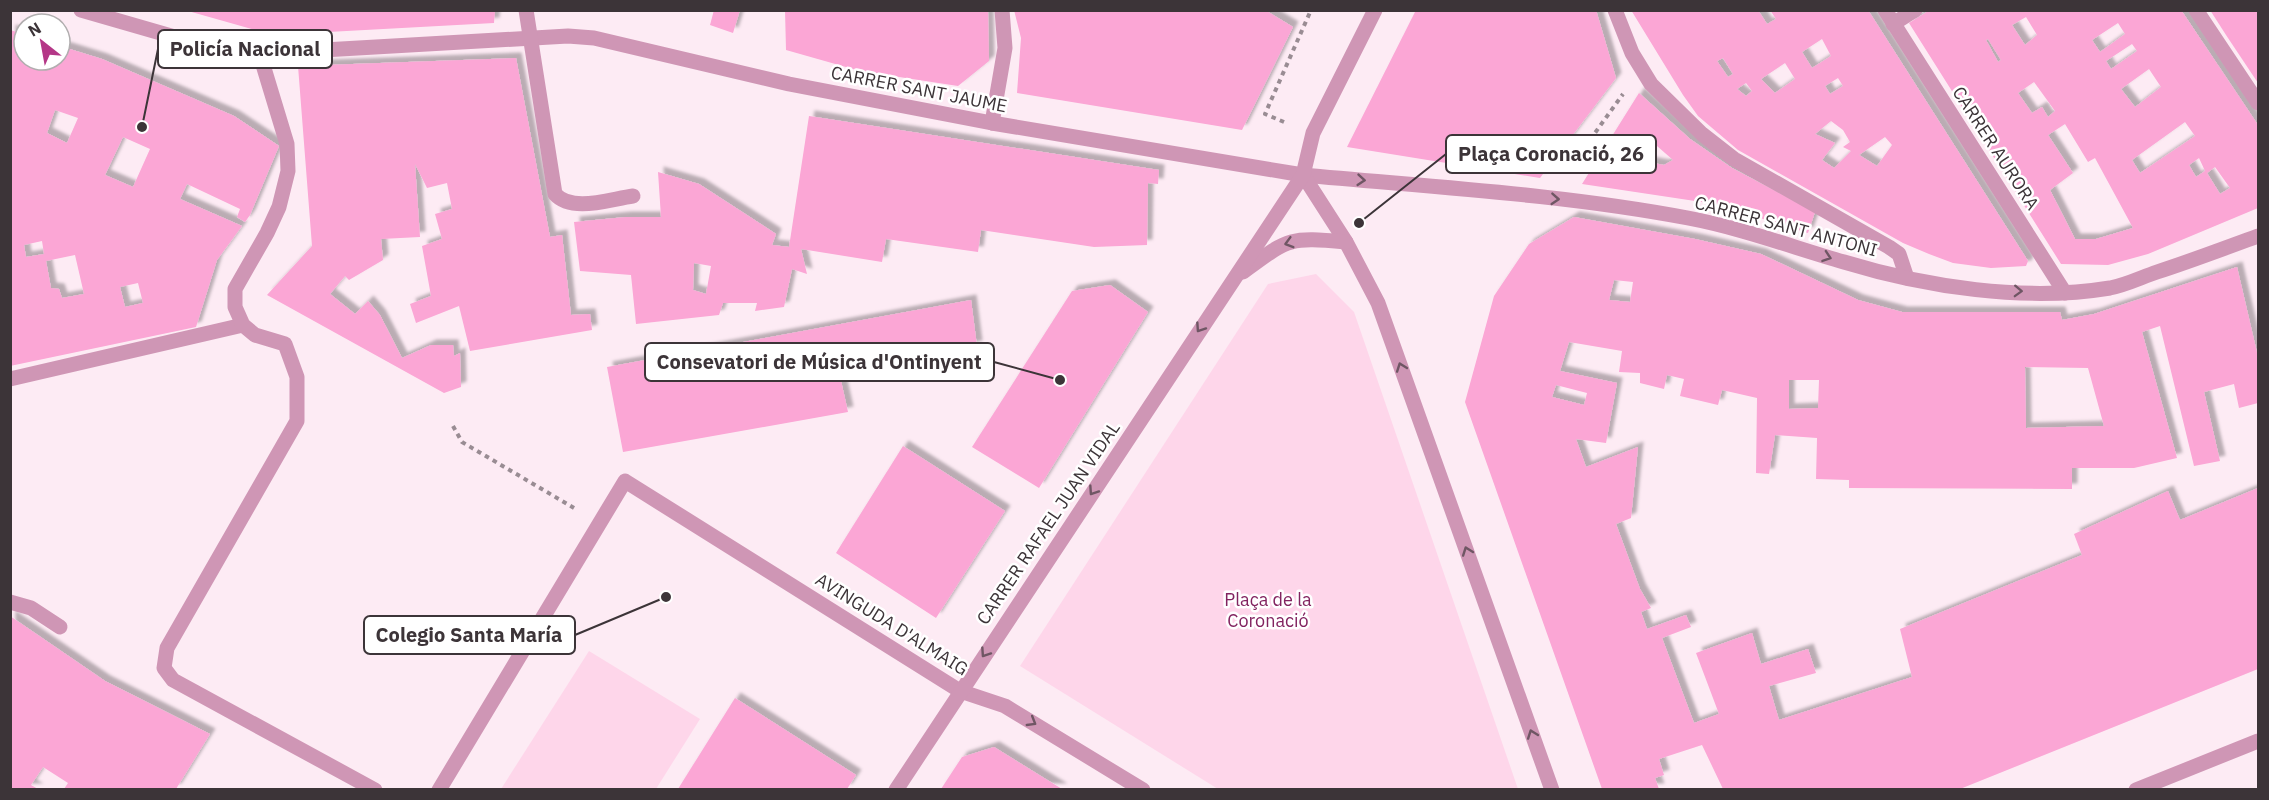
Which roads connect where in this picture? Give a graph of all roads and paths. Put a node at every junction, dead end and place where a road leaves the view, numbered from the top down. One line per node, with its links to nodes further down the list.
1 (81, 10): 12 (street, CARRER SANT JAUME)
2 (526, 10): 11 (street)
3 (1002, 10): 15 (street)
4 (1311, 10): 16 (path)
5 (1375, 10): 16 (street)
6 (1615, 10): 13 (street, CARRER SANT ANTONI)
7 (1885, 10): 10 (street, CARRER AURORA)
8 (1915, 10): 10 (street)
9 (2196, 10): 14 (street)
10 (1893, 24): 24 (street, CARRER AURORA)
11 (529, 38): 12 (street, CARRER SANT JAUME); 15 (street, CARRER SANT JAUME); 18 (street)
12 (261, 55): 25 (street)
13 (1641, 69): 19 (path); 22 (street, CARRER SANT ANTONI)
14 (2259, 103)
15 (992, 123): 17 (street, CARRER SANT JAUME)
16 (1313, 133): 17 (street)
17 (1303, 175): 19 (street, CARRER SANT ANTONI, one-way to 19); 21 (street); 23 (street, CARRER RAFAEL JUAN VIDAL)
18 (633, 196)
19 (1548, 199): 22 (street, CARRER SANT ANTONI, one-way to 22)
20 (2259, 236): 24 (street, CARRER SANT ANTONI)
21 (1346, 242): 23 (street, one-way to 23); 37 (street, one-way to 21)
22 (1907, 278): 24 (street, CARRER SANT ANTONI, one-way to 24)
23 (1233, 279): 31 (street, CARRER RAFAEL JUAN VIDAL, one-way to 31)
24 (2066, 292)
25 (243, 325): 26 (street); 33 (street)
26 (10, 379)
27 (453, 426): 28 (path)
28 (600, 523): 31 (street, AVINGUDA D'ALMAIG); 34 (street)
29 (10, 602): 30 (street)
30 (60, 627)
31 (960, 691): 35 (street, CARRER RAFAEL JUAN VIDAL); 36 (street, AVINGUDA D'ALMAIG, one-way to 36)
32 (2259, 741): 38 (street)
33 (375, 789)
34 (439, 789)
35 (896, 789)
36 (1143, 789)
37 (1552, 789)
38 (2136, 789)

